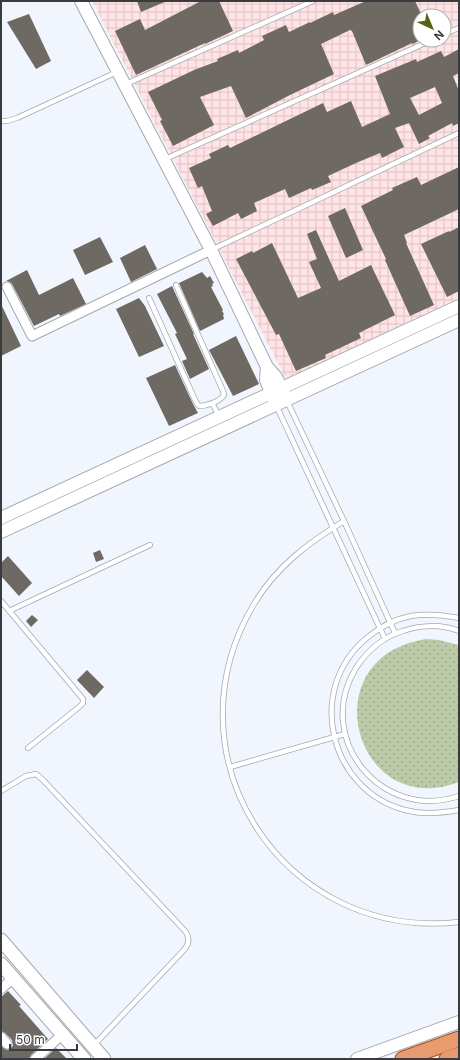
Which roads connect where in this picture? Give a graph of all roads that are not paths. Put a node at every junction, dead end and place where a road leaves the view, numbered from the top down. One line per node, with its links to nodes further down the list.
1 (81, 1): 4 (street)
2 (313, 1): 5 (lane)
3 (414, 48): 8 (lane)
4 (119, 71): 5 (street); 6 (lane)
5 (126, 84): 8 (street)
6 (1, 121)
7 (459, 133): 9 (lane)
8 (164, 160): 9 (street)
9 (211, 250): 11 (street); 15 (street)
10 (176, 285): 16 (lane)
11 (7, 287)
12 (149, 298): 16 (lane)
13 (459, 306): 15 (street)
14 (459, 320): 15 (street)
15 (278, 396): 17 (street); 19 (lane); 20 (lane); 21 (street)
16 (212, 403): 17 (lane)
17 (219, 417): 18 (street)
18 (1, 518)
19 (344, 521): 20 (lane); 26 (lane)
20 (333, 528): 27 (lane); 34 (lane)
21 (1, 532)
22 (150, 545): 24 (lane)
23 (1, 601): 24 (lane)
24 (9, 611): 33 (lane)
25 (459, 618): 26 (lane)
26 (390, 623): 27 (lane); 29 (lane)
27 (380, 628): 30 (lane); 32 (lane)
28 (459, 631): 29 (lane)
29 (395, 634): 30 (lane)
30 (385, 639): 31 (lane)
31 (345, 734): 32 (lane); 36 (lane)
32 (334, 737): 34 (lane); 37 (lane)
33 (28, 748)
34 (230, 767): 38 (lane)
35 (1, 792): 47 (lane)
36 (459, 797)
37 (459, 810)
38 (459, 922)
39 (1, 940): 43 (main road)
40 (1, 964): 41 (main road)
41 (13, 978): 42 (street); 45 (main road)
42 (1, 989)
43 (69, 1018): 45 (main road); 47 (main road)
44 (459, 1022): 52 (street)
45 (60, 1032): 49 (street); 50 (main road)
46 (459, 1039): 53 (main road)
47 (93, 1046): 51 (main road)
48 (459, 1055): 54 (main road)
49 (35, 1059)
50 (84, 1059)
51 (104, 1059)
52 (357, 1059)
53 (403, 1059)
54 (447, 1059)

